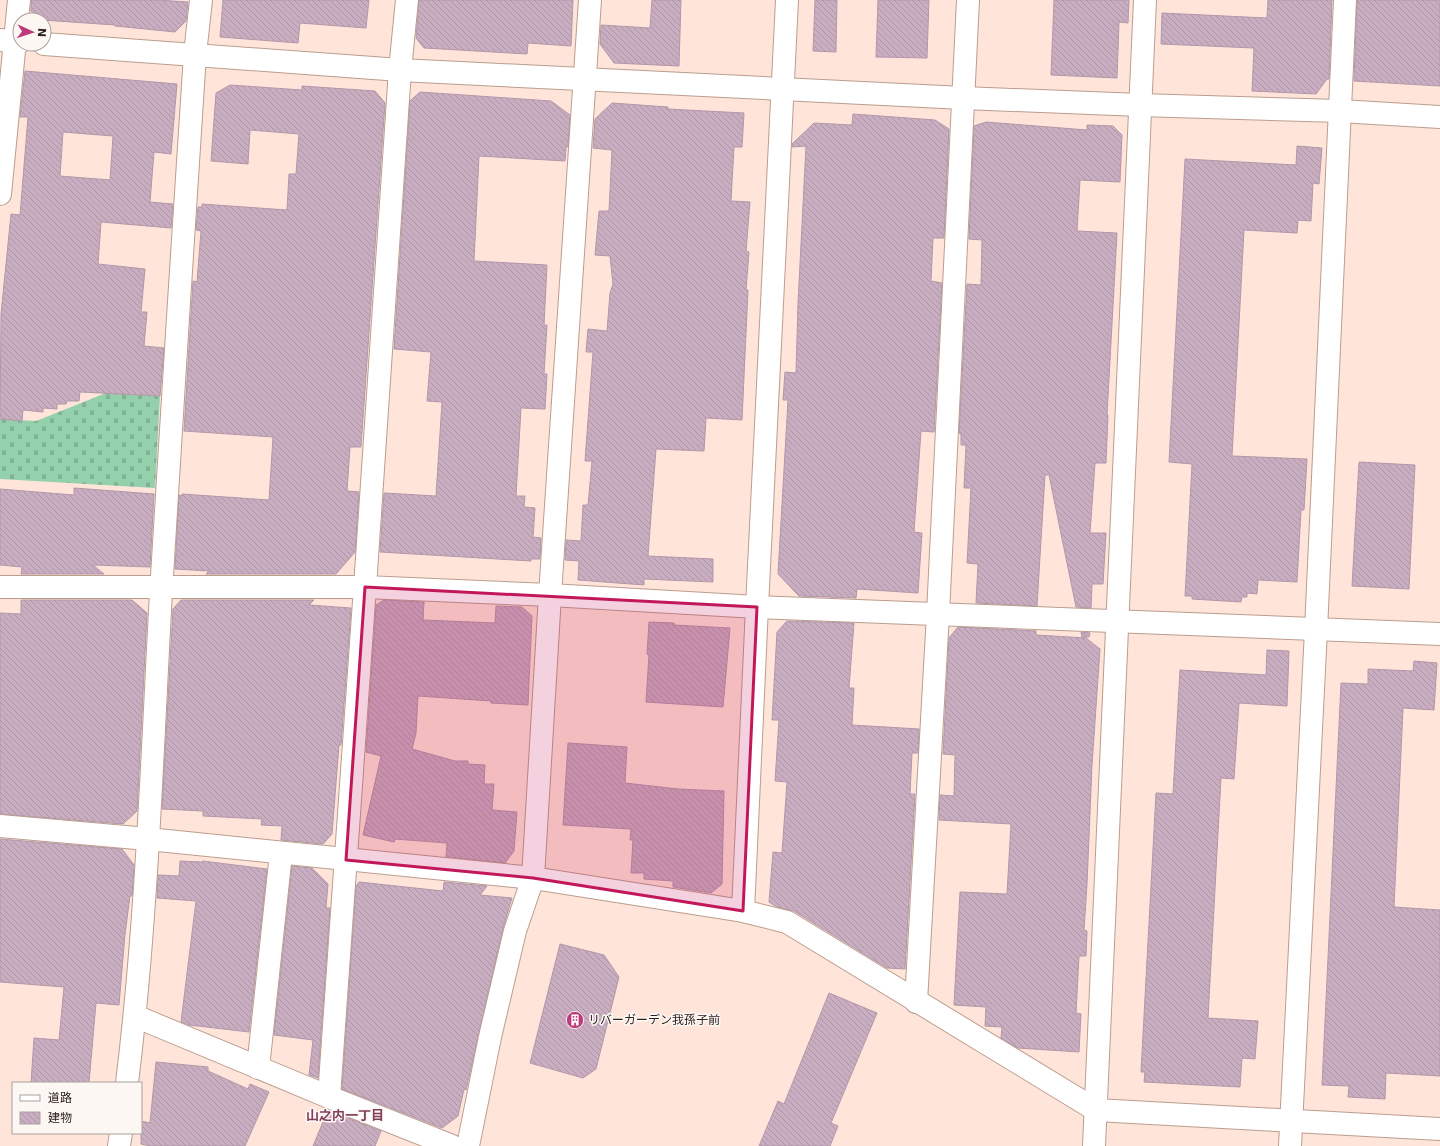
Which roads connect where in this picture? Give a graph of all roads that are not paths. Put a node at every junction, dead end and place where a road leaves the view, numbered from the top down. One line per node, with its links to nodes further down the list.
1 (19, 0): 9 (street)
2 (201, 0): 12 (street)
3 (407, 0): 13 (street)
4 (590, 0): 14 (street)
5 (787, 0): 15 (street)
6 (968, 0): 16 (street)
7 (1145, 0): 17 (street)
8 (1345, 0): 18 (street)
9 (17, 12)
10 (12, 41): 20 (street)
11 (52, 45): 12 (street)
12 (195, 54): 13 (street); 23 (street)
13 (400, 70): 14 (street); 22 (street)
14 (584, 78): 15 (street); 24 (street)
15 (783, 89): 16 (street); 25 (street)
16 (963, 98): 17 (street); 26 (street)
17 (1140, 105): 18 (street); 27 (street)
18 (1340, 111): 19 (street); 28 (street)
19 (1440, 117)
20 (0, 194)
21 (0, 587): 23 (street)
22 (365, 587): 23 (street); 24 (street); 33 (street)
23 (161, 588): 31 (street)
24 (550, 595): 25 (street); 34 (street)
25 (757, 607): 26 (street); 35 (street)
26 (938, 614): 27 (street); 36 (street)
27 (1118, 621): 28 (street); 41 (street)
28 (1316, 630): 29 (street); 42 (street)
29 (1440, 634)
30 (0, 826): 31 (street)
31 (148, 839): 32 (street); 37 (street)
32 (281, 853): 33 (street); 38 (street)
33 (346, 860): 34 (street); 40 (street)
34 (533, 878): 35 (street); 47 (street)
35 (743, 911): 36 (street)
36 (916, 1002): 41 (street)
37 (135, 1016): 38 (street); 39 (street)
38 (258, 1068): 40 (street)
39 (127, 1082)
40 (329, 1097): 46 (street)
41 (1096, 1110): 42 (street); 48 (street)
42 (1292, 1120): 43 (street); 49 (street)
43 (1440, 1129)
44 (121, 1134): 45 (street)
45 (119, 1146)
46 (452, 1146)
47 (468, 1146)
48 (1094, 1146)
49 (1290, 1146)

